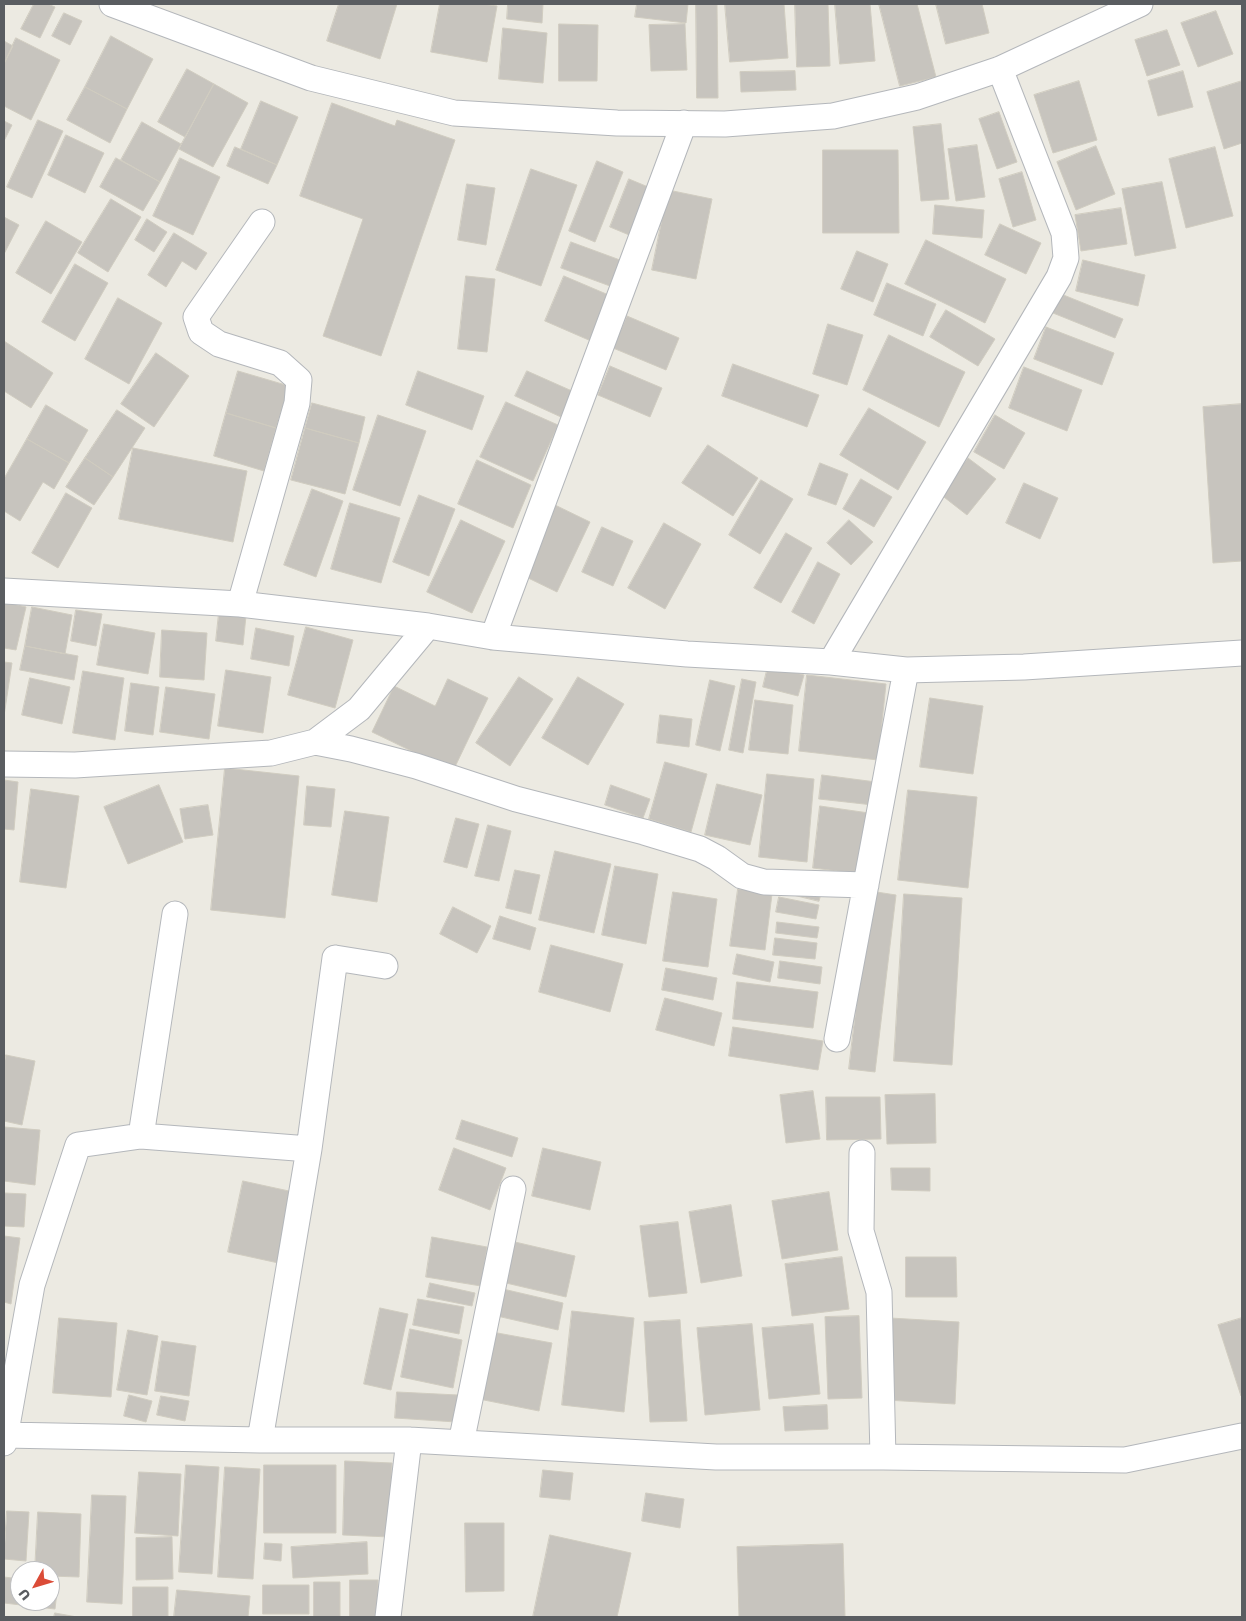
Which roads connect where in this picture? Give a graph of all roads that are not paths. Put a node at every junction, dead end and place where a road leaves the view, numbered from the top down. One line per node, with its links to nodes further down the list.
1 (112, 4): 3 (street)
2 (1140, 4): 4 (street)
3 (166, 14): 5 (street)
4 (1000, 69): 5 (street); 12 (street)
5 (684, 123): 10 (street)
6 (262, 222): 8 (street)
7 (4, 591): 8 (street)
8 (240, 604): 9 (street)
9 (428, 626): 10 (street); 14 (street)
10 (493, 637): 12 (street)
11 (1242, 653): 13 (street)
12 (831, 662): 13 (street)
13 (906, 670): 16 (street)
14 (315, 742): 15 (street); 16 (street)
15 (4, 764)
16 (866, 885): 19 (street)
17 (175, 914): 20 (street)
18 (385, 966): 21 (street)
19 (837, 1039)
20 (141, 1136): 21 (street); 25 (street)
21 (309, 1149): 26 (street)
22 (862, 1153): 29 (street)
23 (513, 1189): 28 (street)
24 (1242, 1436): 29 (street)
25 (4, 1438): 26 (street)
26 (260, 1440): 27 (street)
27 (410, 1440): 28 (street); 30 (street)
28 (462, 1443): 29 (street)
29 (883, 1456)
30 (388, 1617)

